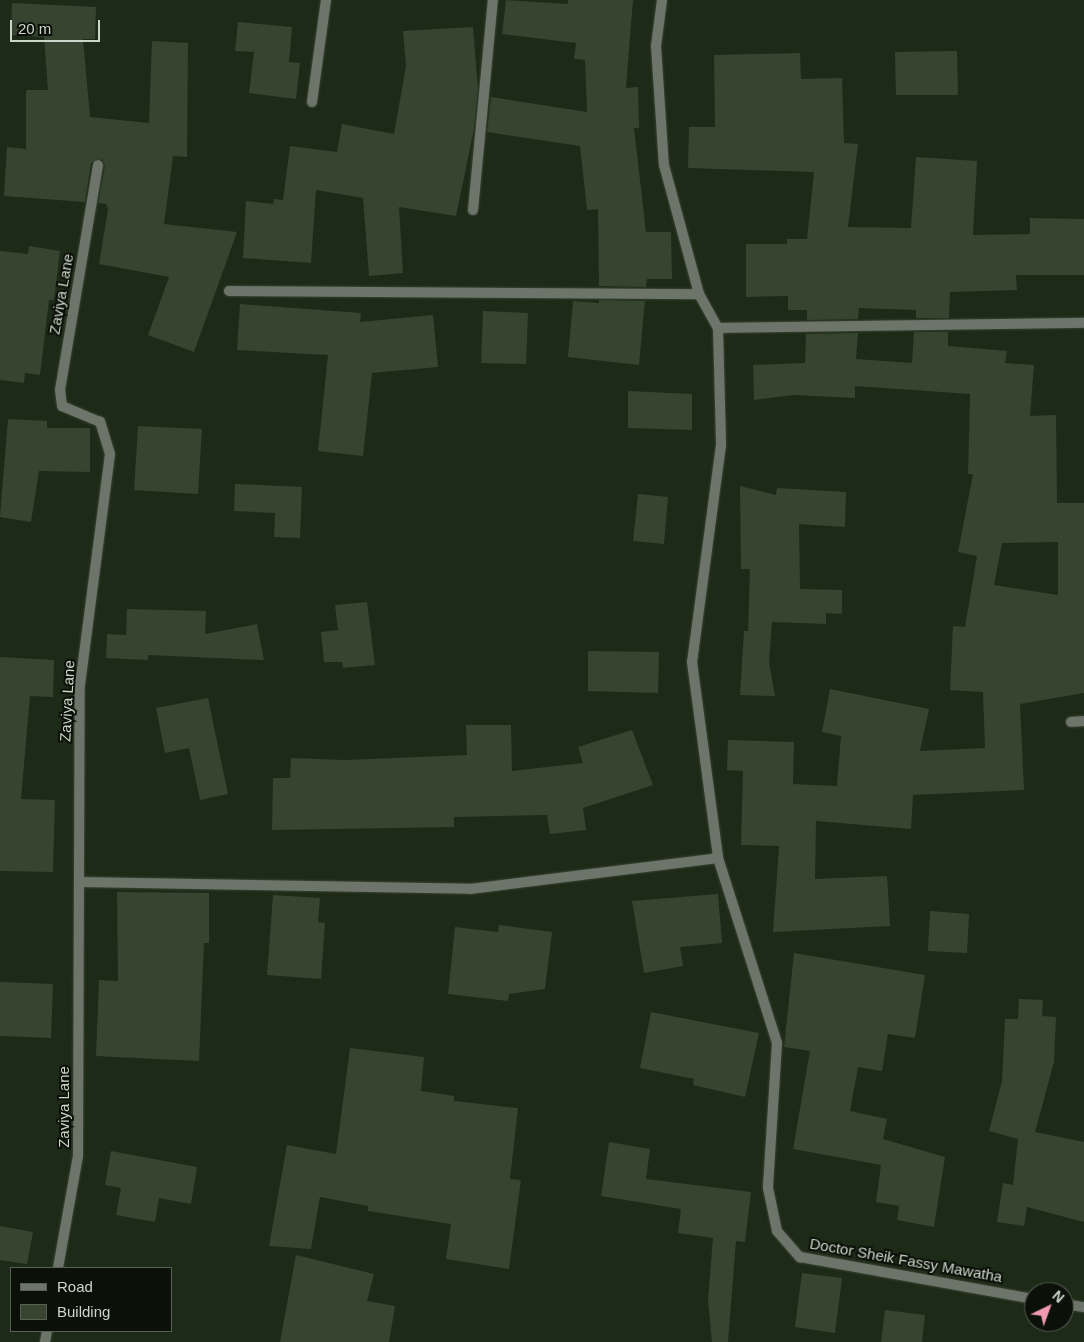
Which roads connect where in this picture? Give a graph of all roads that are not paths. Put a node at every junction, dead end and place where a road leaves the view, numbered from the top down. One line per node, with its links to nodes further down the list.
1 (326, 0): 4 (street)
2 (493, 0): 6 (street)
3 (662, 0): 8 (street)
4 (312, 102)
5 (98, 166): 14 (street, Zaviya Lane)
6 (473, 210)
7 (230, 291): 8 (street)
8 (699, 294): 10 (street)
9 (1084, 323): 10 (street)
10 (718, 328): 13 (street, Doctor Sheik Fassy Mawatha)
11 (1084, 721): 12 (street)
12 (1071, 722)
13 (718, 858): 14 (street); 16 (street, Doctor Sheik Fassy Mawatha)
14 (80, 882): 15 (street, Zaviya Lane)
15 (58, 1267)
16 (1024, 1296)

